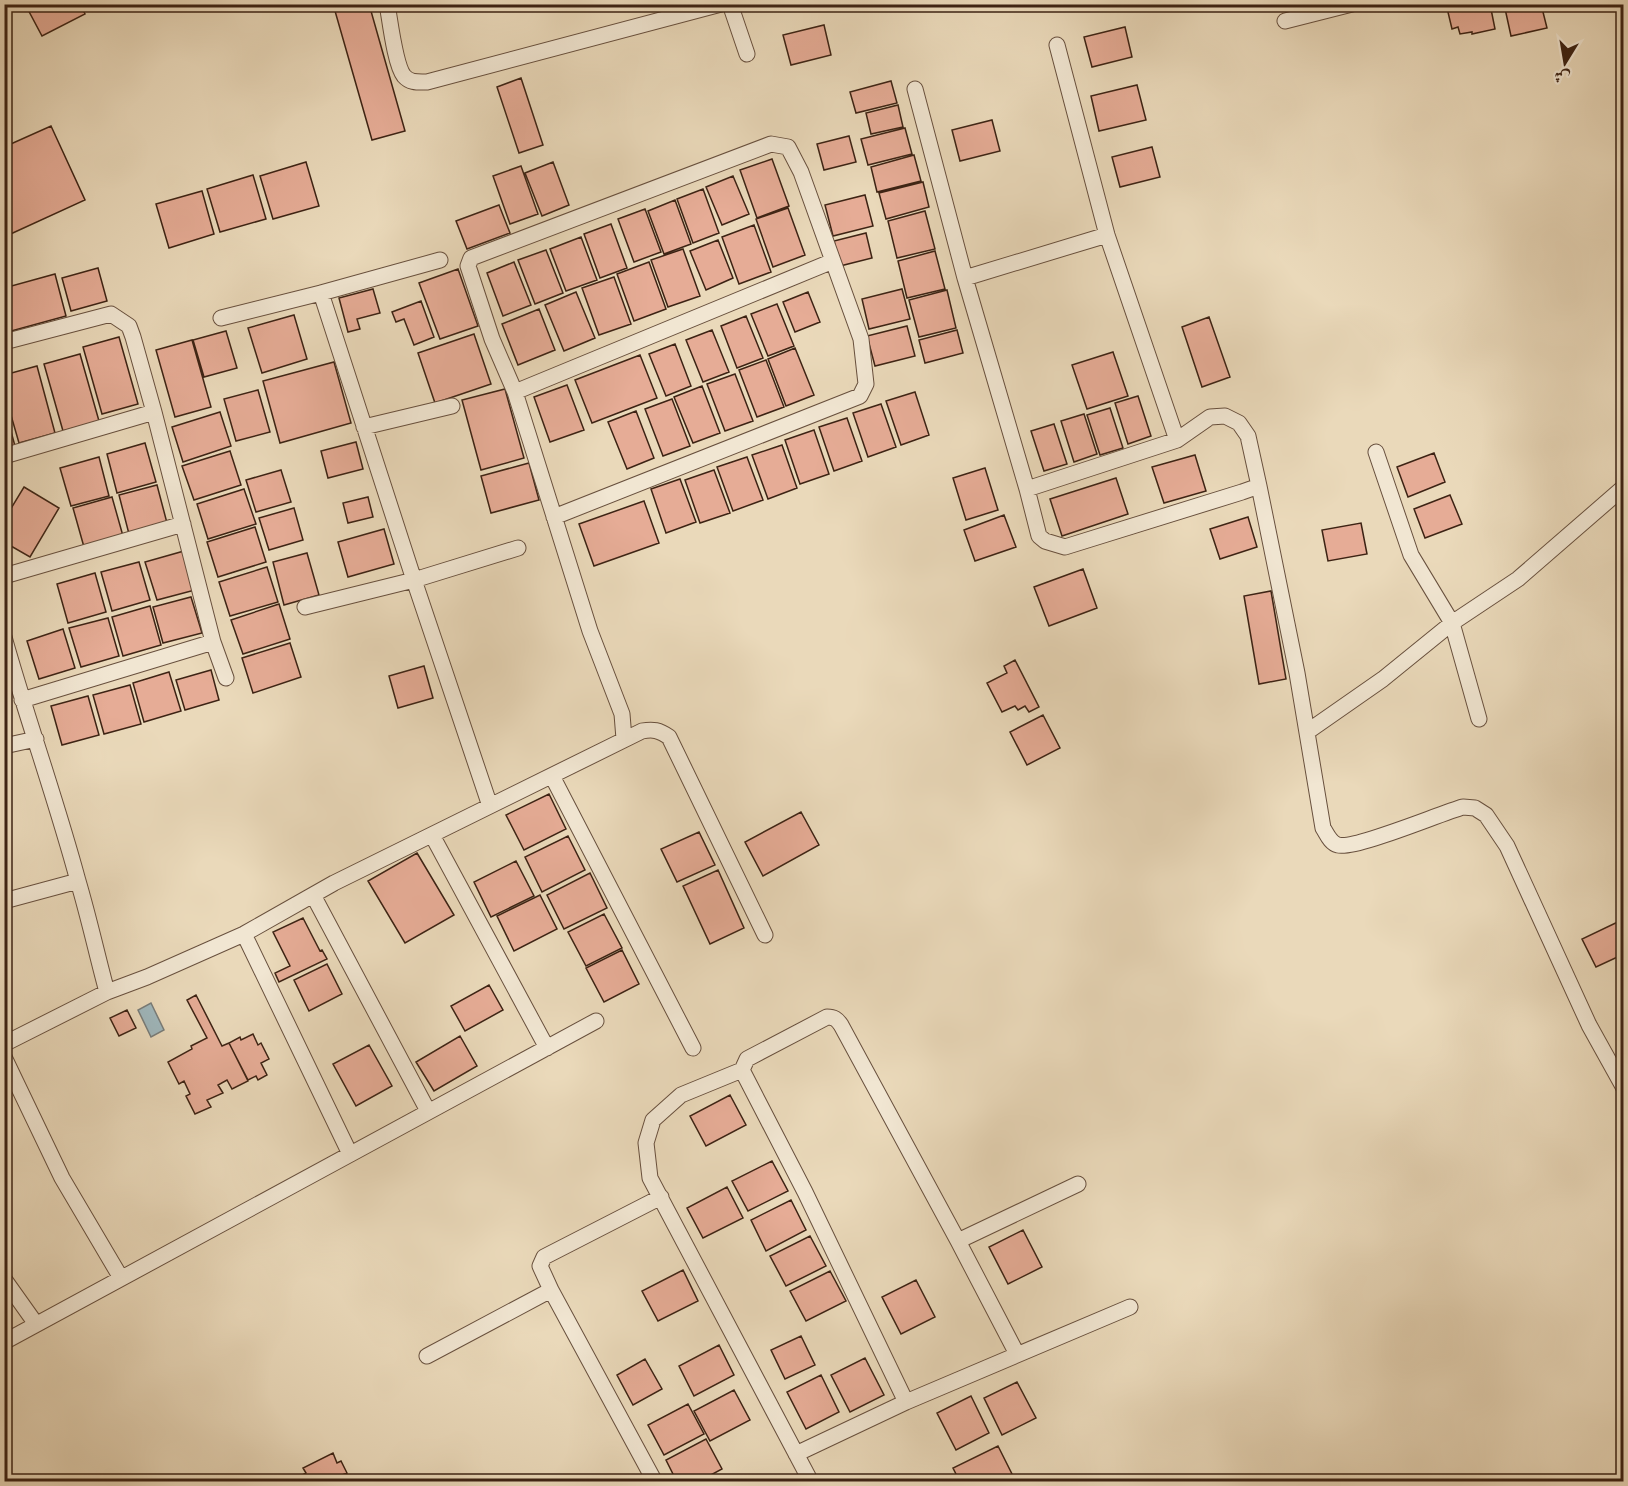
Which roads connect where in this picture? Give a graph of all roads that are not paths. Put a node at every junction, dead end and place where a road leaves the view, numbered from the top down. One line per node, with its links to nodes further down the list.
1 (387, 4): 2 (street)
2 (721, 4)
3 (730, 4): 7 (street)
4 (1352, 4): 5 (street)
5 (1285, 21)
6 (1057, 45): 9 (street)
7 (747, 54)
8 (915, 89): 12 (street)
9 (1107, 235): 12 (street); 20 (street)
10 (440, 260): 13 (street)
11 (833, 261): 16 (street); 16 (street); 26 (street)
12 (965, 278): 25 (street)
13 (321, 293): 14 (street); 19 (street)
14 (221, 318)
15 (4, 342): 18 (street)
16 (515, 392): 26 (street)
17 (452, 406): 19 (street)
18 (154, 412): 22 (street); 27 (street)
19 (364, 427): 30 (street)
20 (1177, 440): 23 (street); 25 (street)
21 (1376, 452): 32 (street)
22 (4, 456)
23 (1259, 486): 25 (street); 38 (street)
24 (1623, 487): 32 (street)
25 (1027, 489)
26 (554, 517): 40 (street)
27 (183, 524): 29 (street); 34 (street)
28 (518, 548): 30 (street)
29 (4, 576)
30 (414, 580): 31 (street); 43 (street)
31 (305, 607)
32 (1452, 623): 37 (street); 38 (street)
33 (4, 637): 36 (street)
34 (213, 642): 35 (street); 36 (street)
35 (226, 678)
36 (22, 700): 39 (street)
37 (1479, 719)
38 (1307, 732): 57 (street)
39 (36, 739): 41 (street); 45 (street)
40 (624, 739): 42 (street); 49 (street)
41 (4, 746)
42 (552, 776): 43 (street); 54 (street)
43 (490, 806): 44 (street)
44 (432, 835): 46 (street); 53 (street)
45 (78, 881): 47 (street); 50 (street)
46 (313, 895): 48 (street); 58 (street)
47 (4, 901)
48 (244, 934): 50 (street); 59 (street)
49 (765, 934)
50 (107, 992): 52 (street)
51 (596, 1021): 53 (street)
52 (4, 1044)
53 (547, 1048): 58 (street)
54 (693, 1048)
55 (4, 1057): 63 (street)
56 (742, 1070): 61 (street); 62 (street); 71 (street)
57 (1623, 1088)
58 (428, 1112): 59 (street)
59 (350, 1154): 63 (street)
60 (1078, 1184): 62 (street)
61 (661, 1197): 65 (street); 72 (street)
62 (958, 1241): 69 (street)
63 (121, 1278): 67 (street)
64 (4, 1279): 67 (street)
65 (550, 1290): 70 (street); 73 (street)
66 (1130, 1307): 69 (street)
67 (36, 1324): 68 (street)
68 (4, 1342)
69 (1017, 1354): 71 (street)
70 (426, 1356)
71 (906, 1402): 72 (street)
72 (796, 1454): 74 (street)
73 (655, 1482)
74 (811, 1482)

